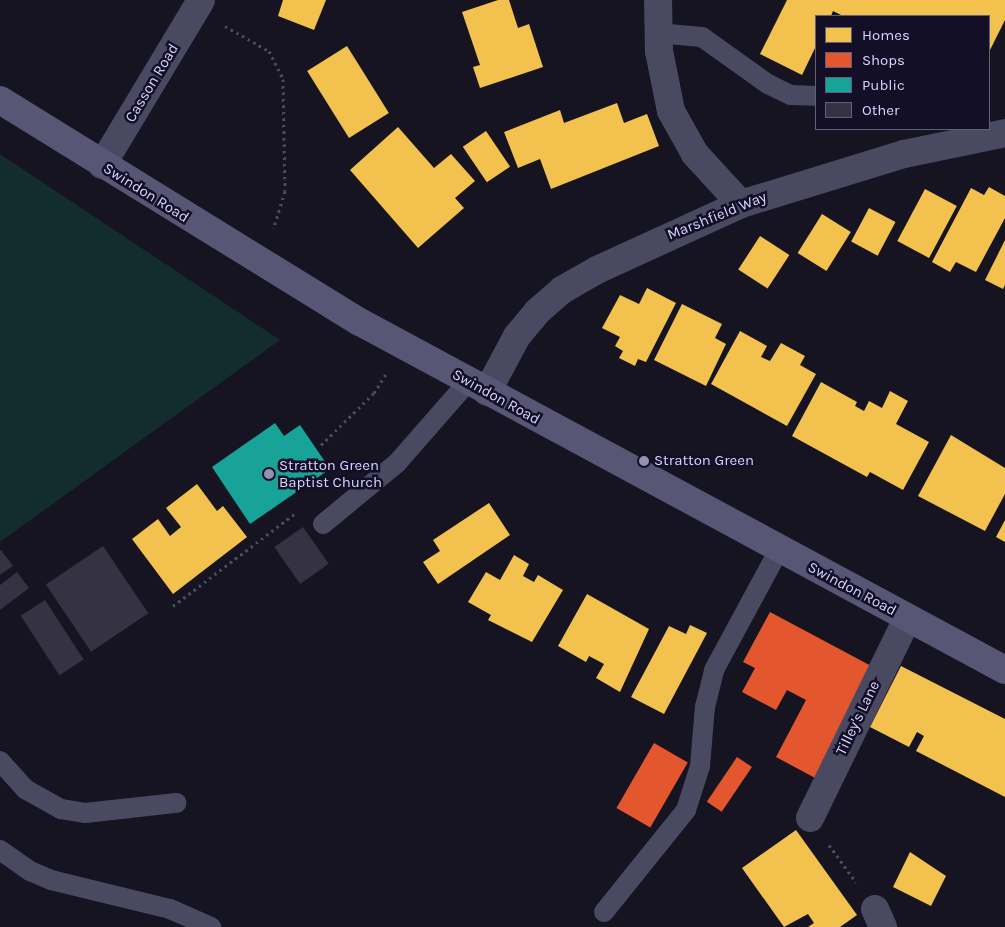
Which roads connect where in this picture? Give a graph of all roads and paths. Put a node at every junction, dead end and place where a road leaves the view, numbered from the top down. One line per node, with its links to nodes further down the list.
1 (658, 0): 3 (street)
2 (197, 6): 7 (street, Casson Road); 9 (path)
3 (657, 33): 4 (lane); 8 (street)
4 (815, 96)
5 (0, 100): 7 (main road, Swindon Road)
6 (1005, 133): 8 (street, Marshfield Way)
7 (102, 165): 9 (main road, Swindon Road)
8 (741, 204): 11 (street, Marshfield Way)
9 (262, 264): 10 (main road, Swindon Road)
10 (404, 346): 11 (main road, Swindon Road); 12 (path)
11 (477, 387): 13 (lane); 14 (main road, Swindon Road)
12 (321, 445)
13 (323, 524): 15 (path)
14 (779, 550): 16 (main road, Swindon Road); 22 (lane)
15 (173, 606)
16 (907, 619): 17 (main road, Swindon Road); 20 (street, Tilley's Lane)
17 (1005, 670)
18 (0, 761): 19 (lane)
19 (176, 803)
20 (810, 818): 23 (path)
21 (0, 850): 24 (lane)
22 (604, 912)
23 (879, 918)
24 (211, 927)

